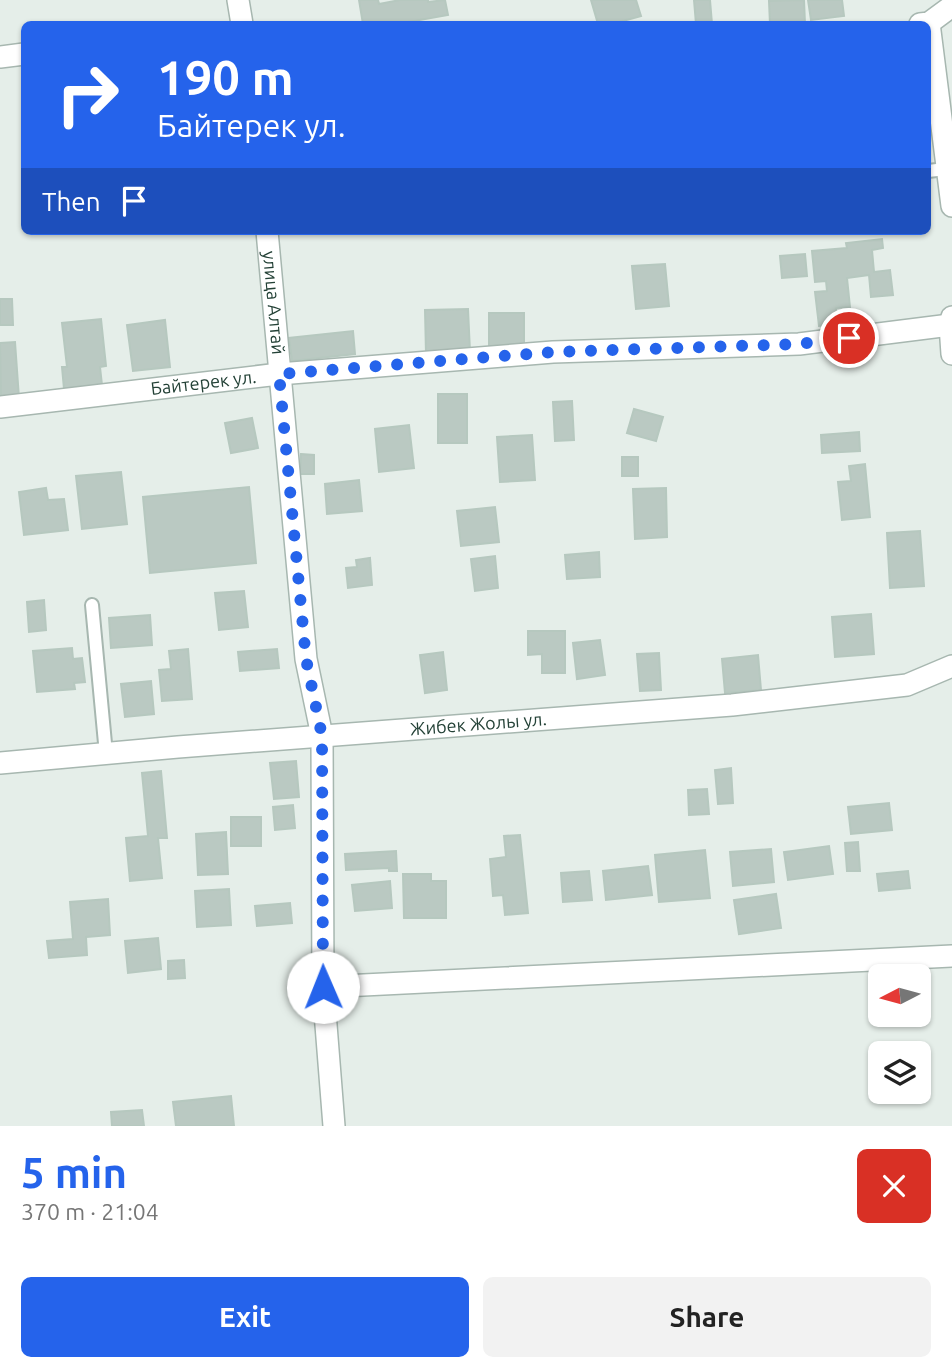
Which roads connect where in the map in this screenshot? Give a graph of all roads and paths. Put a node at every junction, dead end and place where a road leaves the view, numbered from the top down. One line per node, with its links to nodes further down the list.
1 (238, 0): 3 (street)
2 (952, 6): 4 (street)
3 (238, 21)
4 (930, 21)
5 (21, 54): 6 (street)
6 (0, 57)
7 (931, 97): 8 (street)
8 (937, 170): 9 (street)
9 (952, 206)
10 (267, 235): 13 (street, улица Алтай)
11 (951, 321): 12 (street); 13 (street, Байтерек ул.)
12 (952, 354)
13 (279, 374): 14 (street, Байтерек ул.); 17 (street, улица Алтай)
14 (0, 407)
15 (92, 604): 18 (lane)
16 (952, 666): 17 (street, Жибек Жолы ул.)
17 (322, 736): 18 (street, Жибек Жолы ул.); 21 (street, улица Алтай)
18 (106, 754): 19 (street, Жибек Жолы ул.)
19 (0, 763)
20 (952, 956): 21 (street)
21 (323, 987): 22 (street, улица Алтай)
22 (334, 1126)

